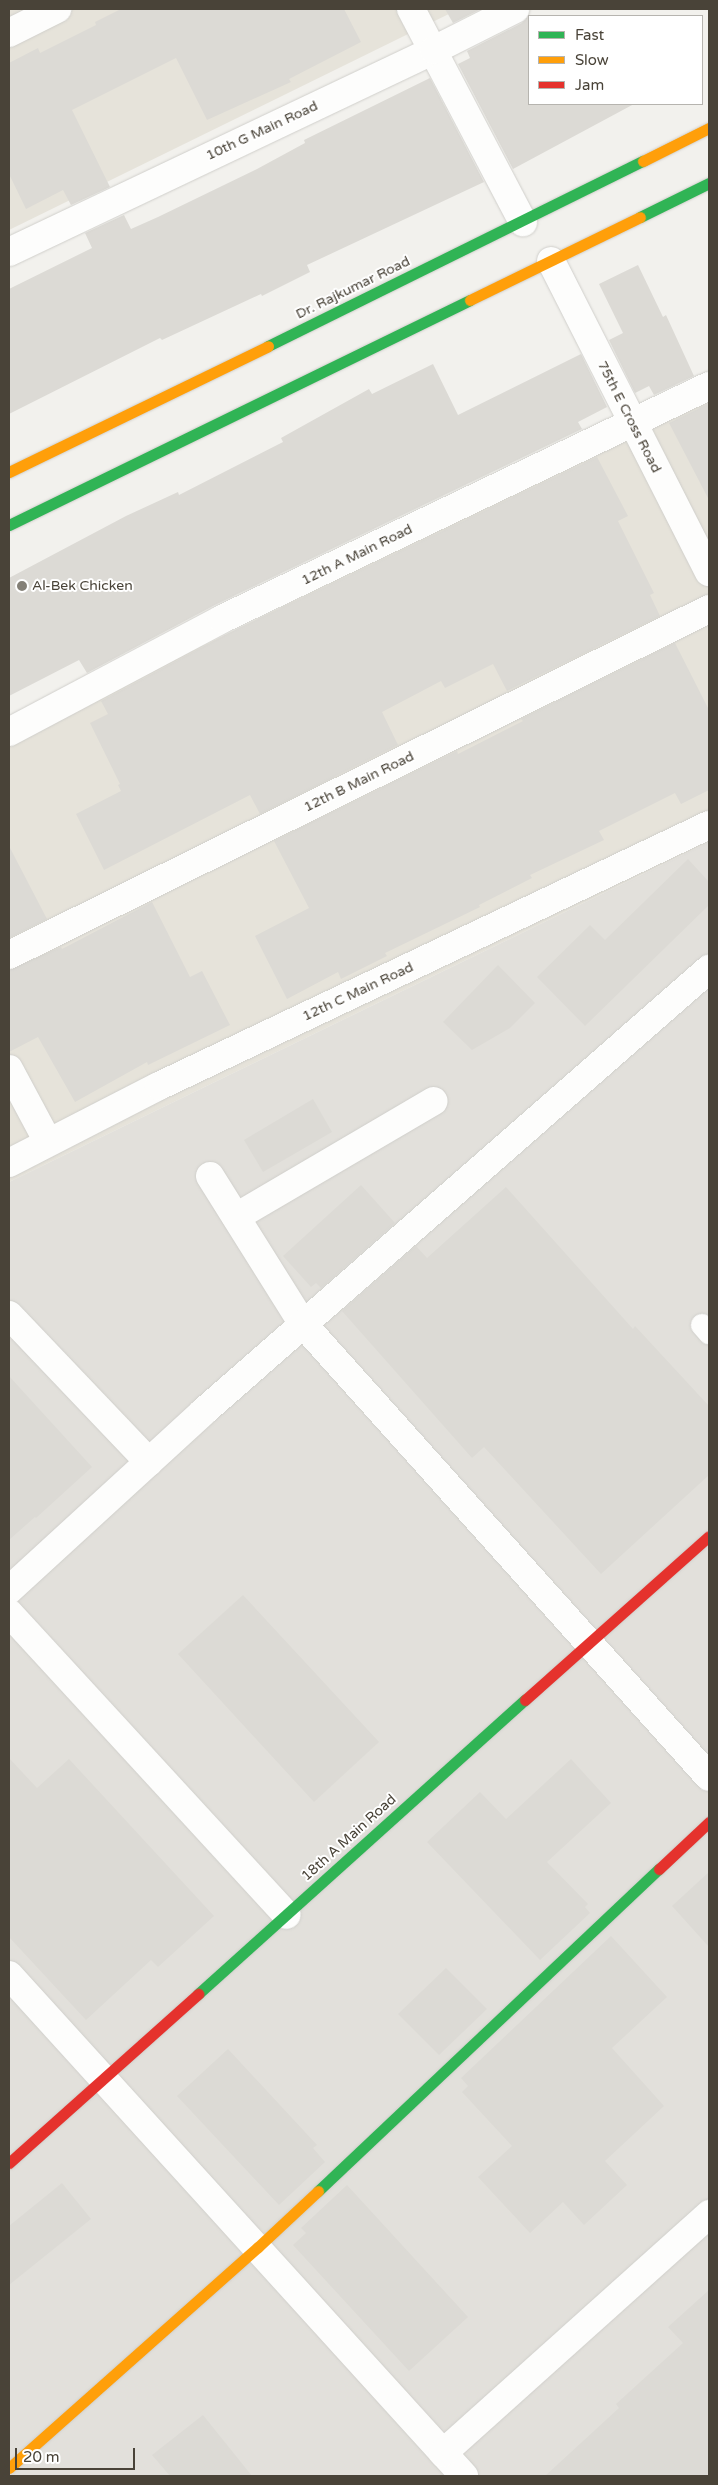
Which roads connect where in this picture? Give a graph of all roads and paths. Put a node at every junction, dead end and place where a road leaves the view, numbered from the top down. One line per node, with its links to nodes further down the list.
1 (57, 9): 4 (street)
2 (411, 9): 5 (street)
3 (515, 9): 5 (street, 10th G Main Road)
4 (9, 33)
5 (434, 50): 8 (street); 9 (street, 10th G Main Road)
6 (709, 128): 8 (street, Dr. Rajkumar Road)
7 (709, 183): 10 (street)
8 (523, 222): 13 (street, Dr. Rajkumar Road)
9 (9, 252)
10 (551, 261): 12 (street, 75th E Cross Road); 14 (street)
11 (709, 386): 12 (street, 12th A Main Road)
12 (632, 424): 15 (street, 75th E Cross Road); 17 (street, 12th A Main Road)
13 (9, 472)
14 (9, 525)
15 (709, 572)
16 (709, 609): 19 (street, 12th B Main Road)
17 (9, 732)
18 (709, 825): 23 (street, 12th C Main Road)
19 (9, 955)
20 (709, 969): 28 (street)
21 (9, 1070): 23 (street)
22 (434, 1101): 26 (street)
23 (48, 1142): 24 (street, 12th C Main Road)
24 (9, 1163)
25 (210, 1176): 26 (street)
26 (236, 1217): 28 (street)
27 (9, 1315): 29 (street)
28 (303, 1324): 29 (street); 33 (street)
29 (149, 1462): 31 (street)
30 (709, 1536): 33 (street, 18th A Main Road)
31 (9, 1590)
32 (9, 1613): 36 (street)
33 (589, 1642): 34 (street); 36 (street, 18th A Main Road)
34 (709, 1776)
35 (709, 1822): 41 (street)
36 (287, 1915): 38 (street, 18th A Main Road)
37 (9, 1975): 38 (street)
38 (104, 2079): 39 (street, 18th A Main Road); 41 (street)
39 (9, 2162)
40 (709, 2214): 42 (street)
41 (258, 2248): 42 (street); 43 (street)
42 (443, 2452): 44 (street)
43 (9, 2468)
44 (464, 2476)

